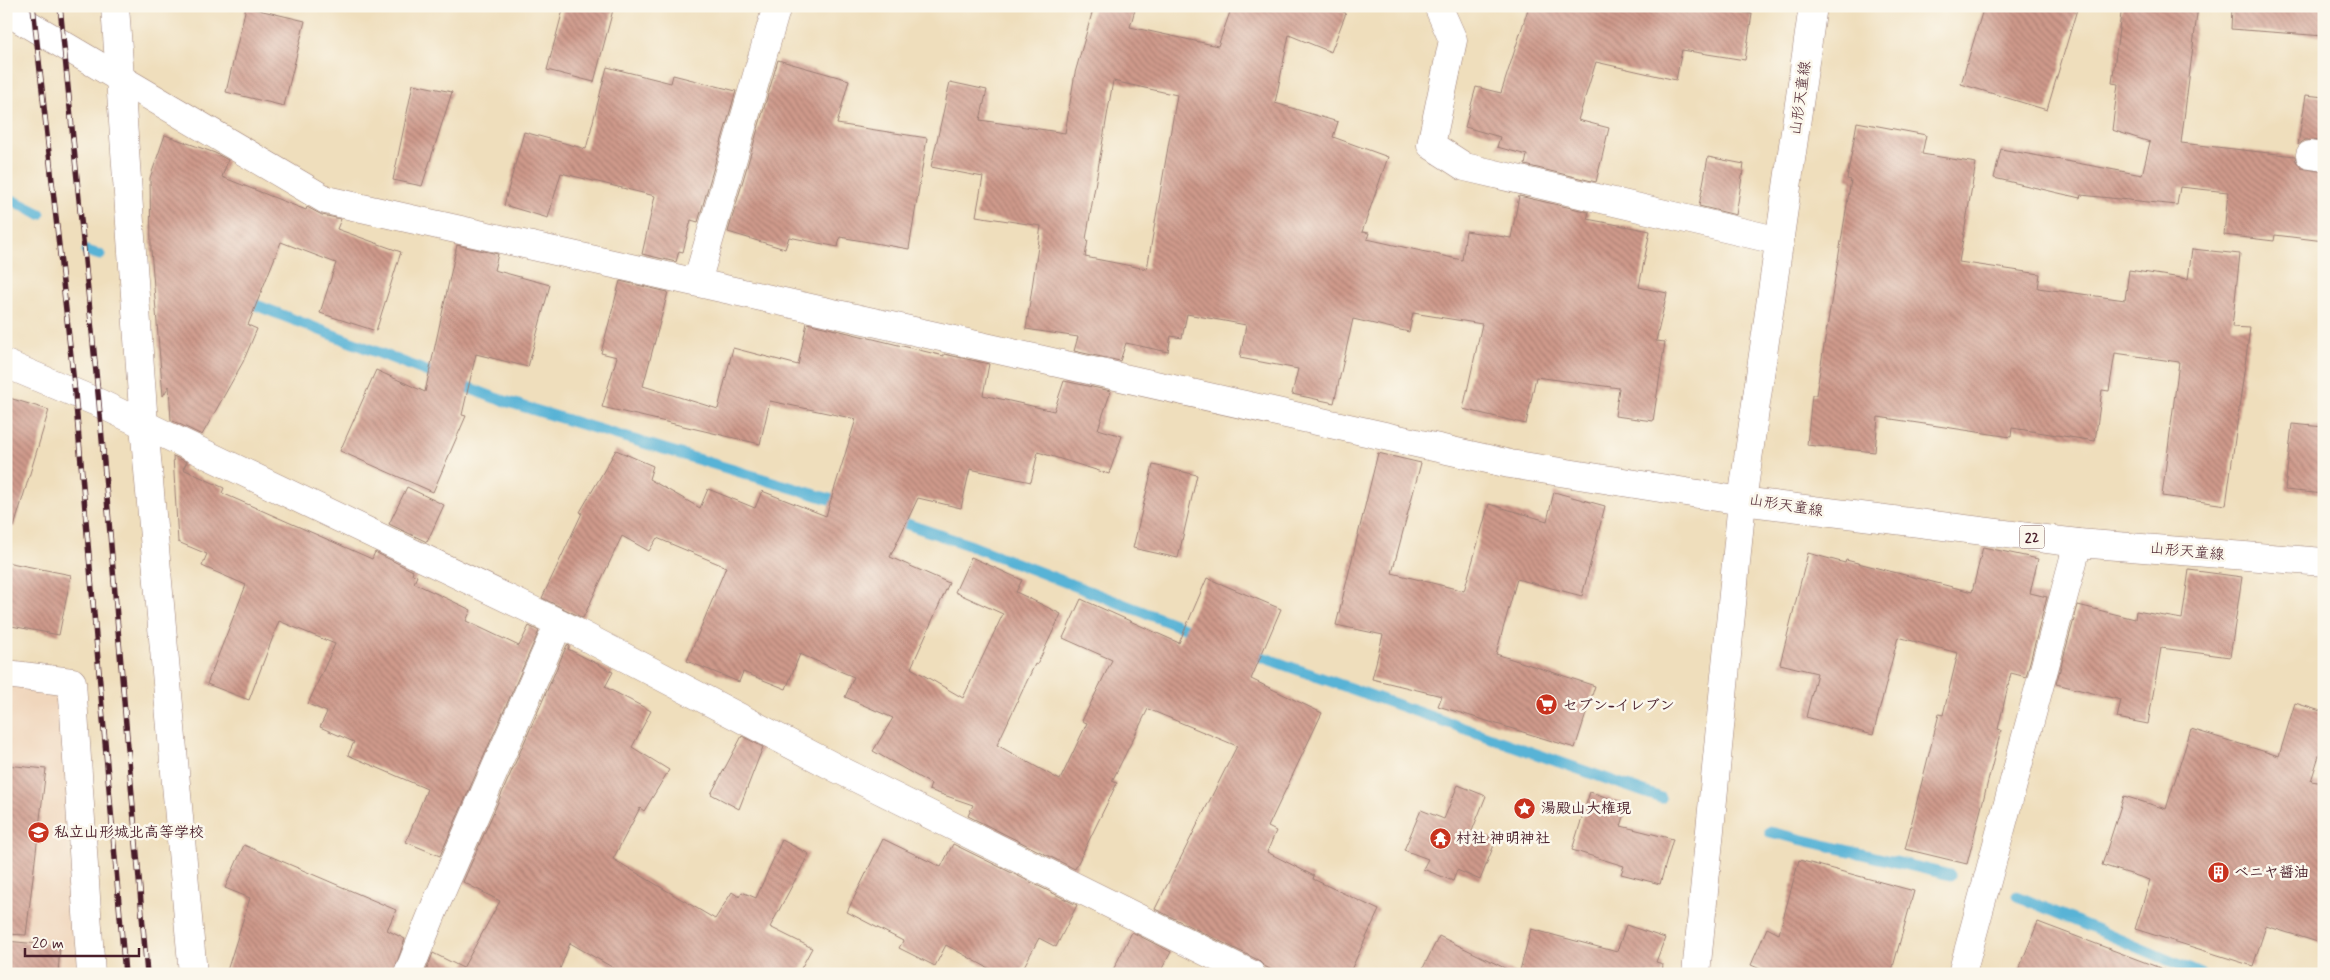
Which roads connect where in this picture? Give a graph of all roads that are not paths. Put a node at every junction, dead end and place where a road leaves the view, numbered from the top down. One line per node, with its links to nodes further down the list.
1 (115, 6): 6 (main road)
2 (777, 6): 8 (main road)
3 (1438, 6): 7 (main road)
4 (1813, 6): 7 (main road, 山形天童線)
5 (6, 11): 6 (main road)
6 (120, 78): 8 (main road); 10 (main road)
7 (1780, 241): 11 (main road, 山形天童線)
8 (697, 282): 11 (main road)
9 (6, 364): 10 (main road)
10 (144, 425): 14 (main road); 17 (main road)
11 (1742, 501): 12 (main road, 山形天童線 / 22); 20 (main road)
12 (2078, 543): 13 (main road, 山形天童線 / 22); 21 (main road)
13 (2324, 562)
14 (559, 623): 18 (main road); 19 (main road)
15 (6, 674): 16 (main road)
16 (91, 974)
17 (192, 974)
18 (408, 974)
19 (1251, 974)
20 (1696, 974)
21 (1962, 974)

